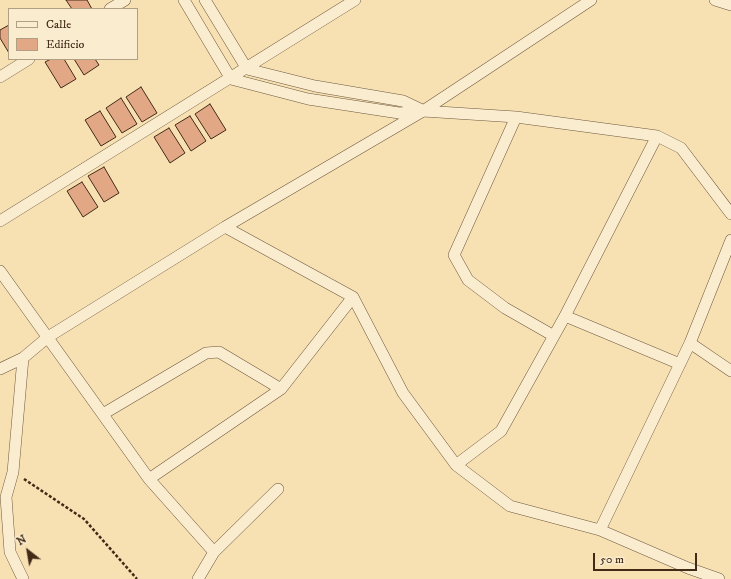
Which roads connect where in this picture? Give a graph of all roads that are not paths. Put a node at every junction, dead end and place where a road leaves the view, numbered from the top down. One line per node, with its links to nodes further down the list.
1 (125, 0): 8 (street)
2 (184, 0): 12 (street)
3 (205, 0): 10 (street)
4 (355, 0): 10 (street)
5 (591, 0): 15 (street)
6 (715, 0): 7 (street)
7 (731, 6)
8 (112, 8)
9 (27, 60): 11 (street)
10 (247, 69): 12 (street); 13 (street)
11 (0, 77)
12 (231, 79): 14 (street); 19 (street)
13 (315, 86): 14 (street); 15 (street)
14 (308, 98): 15 (street)
15 (423, 111): 16 (street); 20 (street)
16 (516, 117): 17 (street); 25 (street)
17 (657, 136): 18 (street); 24 (street)
18 (731, 214)
19 (0, 221)
20 (224, 228): 23 (street); 26 (street)
21 (731, 240): 27 (street)
22 (0, 271): 26 (street)
23 (353, 297): 32 (street); 34 (street)
24 (565, 316): 25 (street); 29 (street)
25 (554, 336): 34 (street)
26 (48, 337): 28 (street); 33 (street)
27 (690, 343): 29 (street); 31 (street)
28 (23, 358): 30 (street); 37 (street)
29 (680, 364): 38 (street)
30 (0, 369)
31 (731, 371)
32 (281, 389): 33 (street); 35 (street)
33 (103, 414): 35 (street)
34 (456, 465): 38 (street)
35 (149, 479): 39 (street)
36 (278, 489): 39 (street)
37 (4, 524): 40 (street)
38 (600, 530): 42 (street)
39 (214, 552): 41 (street)
40 (23, 579)
41 (198, 579)
42 (719, 579)

